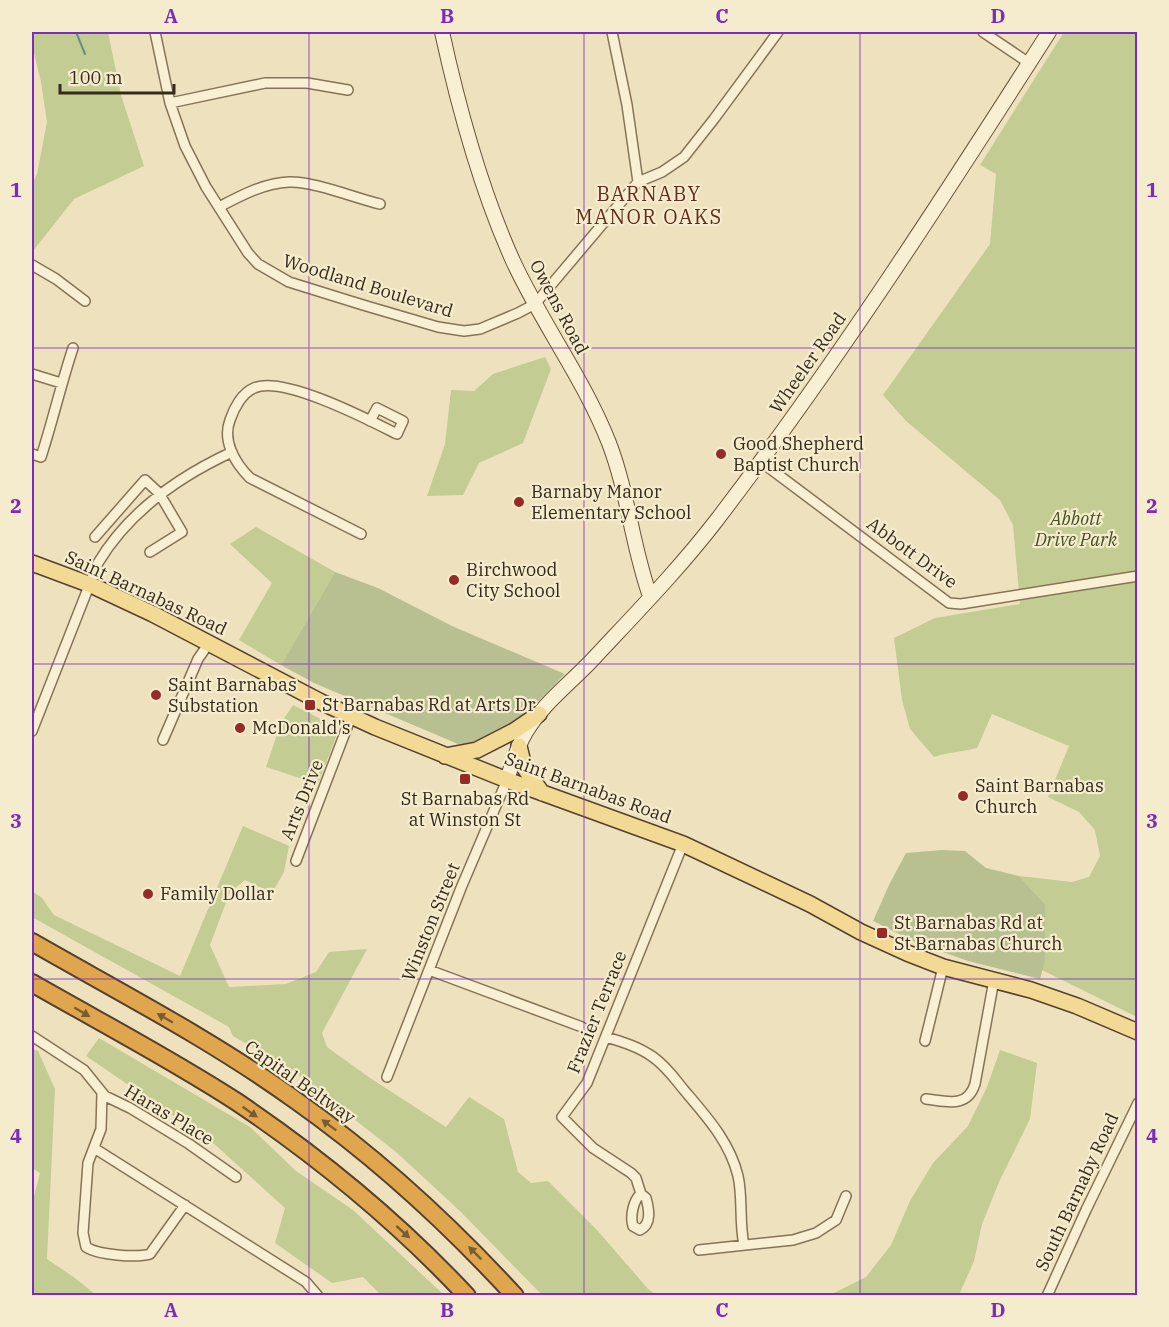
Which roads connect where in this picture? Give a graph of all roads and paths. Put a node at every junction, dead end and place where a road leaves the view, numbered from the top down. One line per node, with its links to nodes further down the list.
1 (155, 32): 9 (street, Woodland Boulevard)
2 (442, 32): 15 (main road, Owens Road)
3 (612, 32): 10 (street)
4 (777, 32): 10 (street, Woodland Boulevard)
5 (984, 32): 7 (street)
6 (1049, 32): 7 (main road, Wheeler Road)
7 (1029, 63): 22 (main road, Wheeler Road)
8 (348, 90): 9 (street)
9 (170, 103): 12 (street, Woodland Boulevard)
10 (638, 182): 15 (street, Woodland Boulevard)
11 (380, 204): 12 (street)
12 (219, 207): 15 (street, Woodland Boulevard)
13 (32, 265): 14 (street)
14 (85, 301)
15 (535, 304): 30 (main road, Owens Road)
16 (73, 348): 18 (street)
17 (32, 374): 18 (street)
18 (61, 383): 21 (street)
19 (370, 421): 19 (street); 20 (street)
20 (232, 452): 23 (street); 24 (street)
21 (32, 454)
22 (760, 461): 28 (street, Abbott Drive); 30 (main road, Wheeler Road)
23 (159, 493): 25 (street); 26 (street); 29 (street)
24 (361, 534)
25 (95, 537)
26 (150, 552)
27 (32, 563): 29 (main road, Saint Barnabas Road)
28 (1137, 576)
29 (93, 577): 31 (main road, Saint Barnabas Road); 34 (street)
30 (650, 596): 32 (main road, Wheeler Road)
31 (209, 643): 33 (main road, Saint Barnabas Road); 35 (street)
32 (538, 714): 36 (main road, Wheeler Road); 37 (main road)
33 (351, 717): 37 (main road, Saint Barnabas Road); 41 (street, Arts Drive)
34 (32, 731)
35 (163, 740)
36 (519, 746): 38 (main road, Wheeler Road); 39 (main road)
37 (445, 756): 38 (main road, Saint Barnabas Road)
38 (507, 780): 39 (main road, Saint Barnabas Road); 45 (street, Winston Street)
39 (542, 793): 40 (main road, Saint Barnabas Road)
40 (683, 844): 44 (main road, Saint Barnabas Road); 52 (street, Frazier Terrace)
41 (296, 861)
42 (32, 937): 48 (highway)
43 (32, 942): 48 (highway, Capital Beltway)
44 (943, 967): 46 (main road, Saint Barnabas Road); 53 (street)
45 (429, 970): 49 (street); 54 (street, Winston Street)
46 (994, 980): 50 (main road, Saint Barnabas Road); 56 (street)
47 (32, 983): 66 (highway, one-way to 66)
48 (123, 994): 67 (highway, Capital Beltway, one-way to 48)
49 (582, 1027)
50 (1137, 1032)
51 (32, 1036): 55 (street, Haras Place)
52 (606, 1037): 60 (street, Frazier Terrace); 63 (street)
53 (925, 1041)
54 (387, 1077)
55 (102, 1093): 58 (street); 59 (street, Haras Place)
56 (926, 1099)
57 (1137, 1103): 68 (street, South Barnaby Road)
58 (94, 1148): 62 (street); 62 (street)
59 (236, 1177)
60 (641, 1194)
61 (846, 1196): 63 (street)
62 (185, 1205): 65 (street)
63 (744, 1245): 64 (street)
64 (699, 1250)
65 (318, 1296)
66 (467, 1296)
67 (515, 1296)
68 (1047, 1296)

